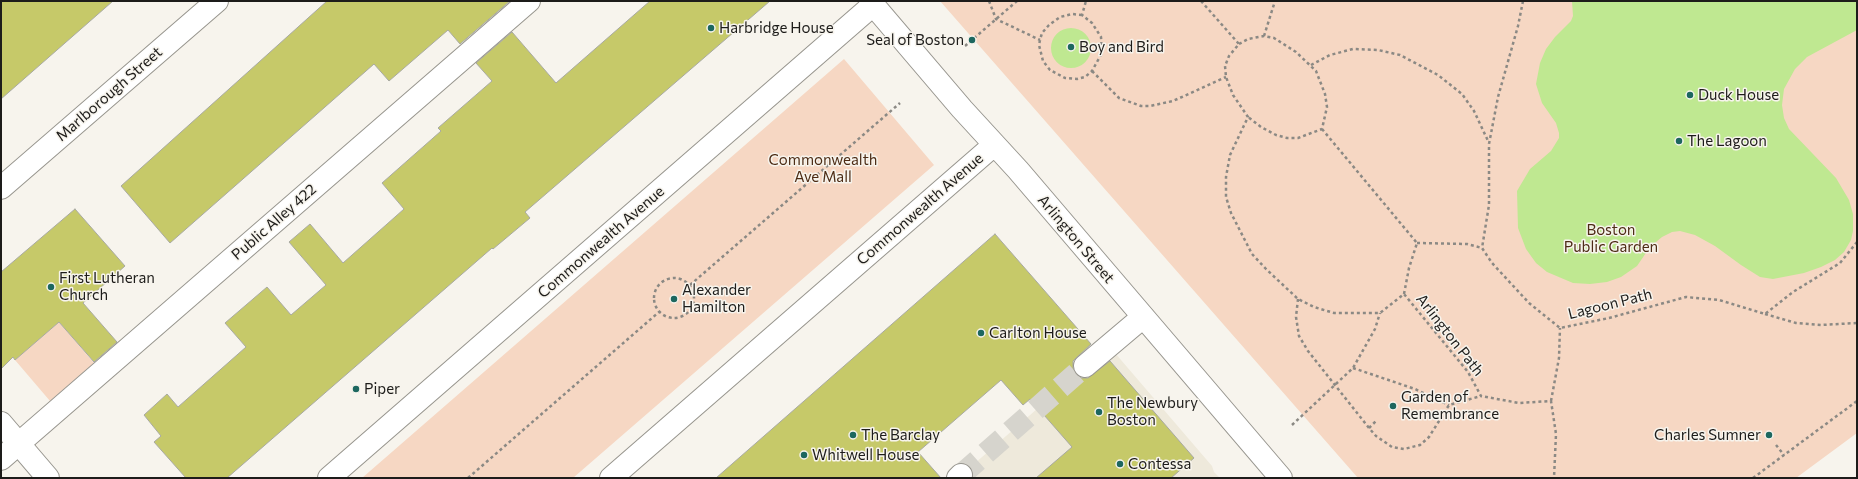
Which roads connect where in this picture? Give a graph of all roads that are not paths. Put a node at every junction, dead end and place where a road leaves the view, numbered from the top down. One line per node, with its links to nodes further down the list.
1 (217, 1): 5 (main road, Marlborough Street)
2 (529, 1): 9 (main road, Public Alley 422)
3 (872, 3): 4 (main road, Arlington Street); 13 (main road, Commonwealth Avenue)
4 (994, 145): 6 (main road, Arlington Street); 14 (main road, Commonwealth Avenue)
5 (1, 188)
6 (1143, 317): 7 (main road); 11 (main road, Arlington Street)
7 (1085, 366)
8 (1, 423): 9 (main road)
9 (19, 444): 10 (main road, Public Alley 422); 12 (main road)
10 (1, 459)
11 (1277, 477)
12 (48, 478)
13 (329, 478)
14 (612, 478)

